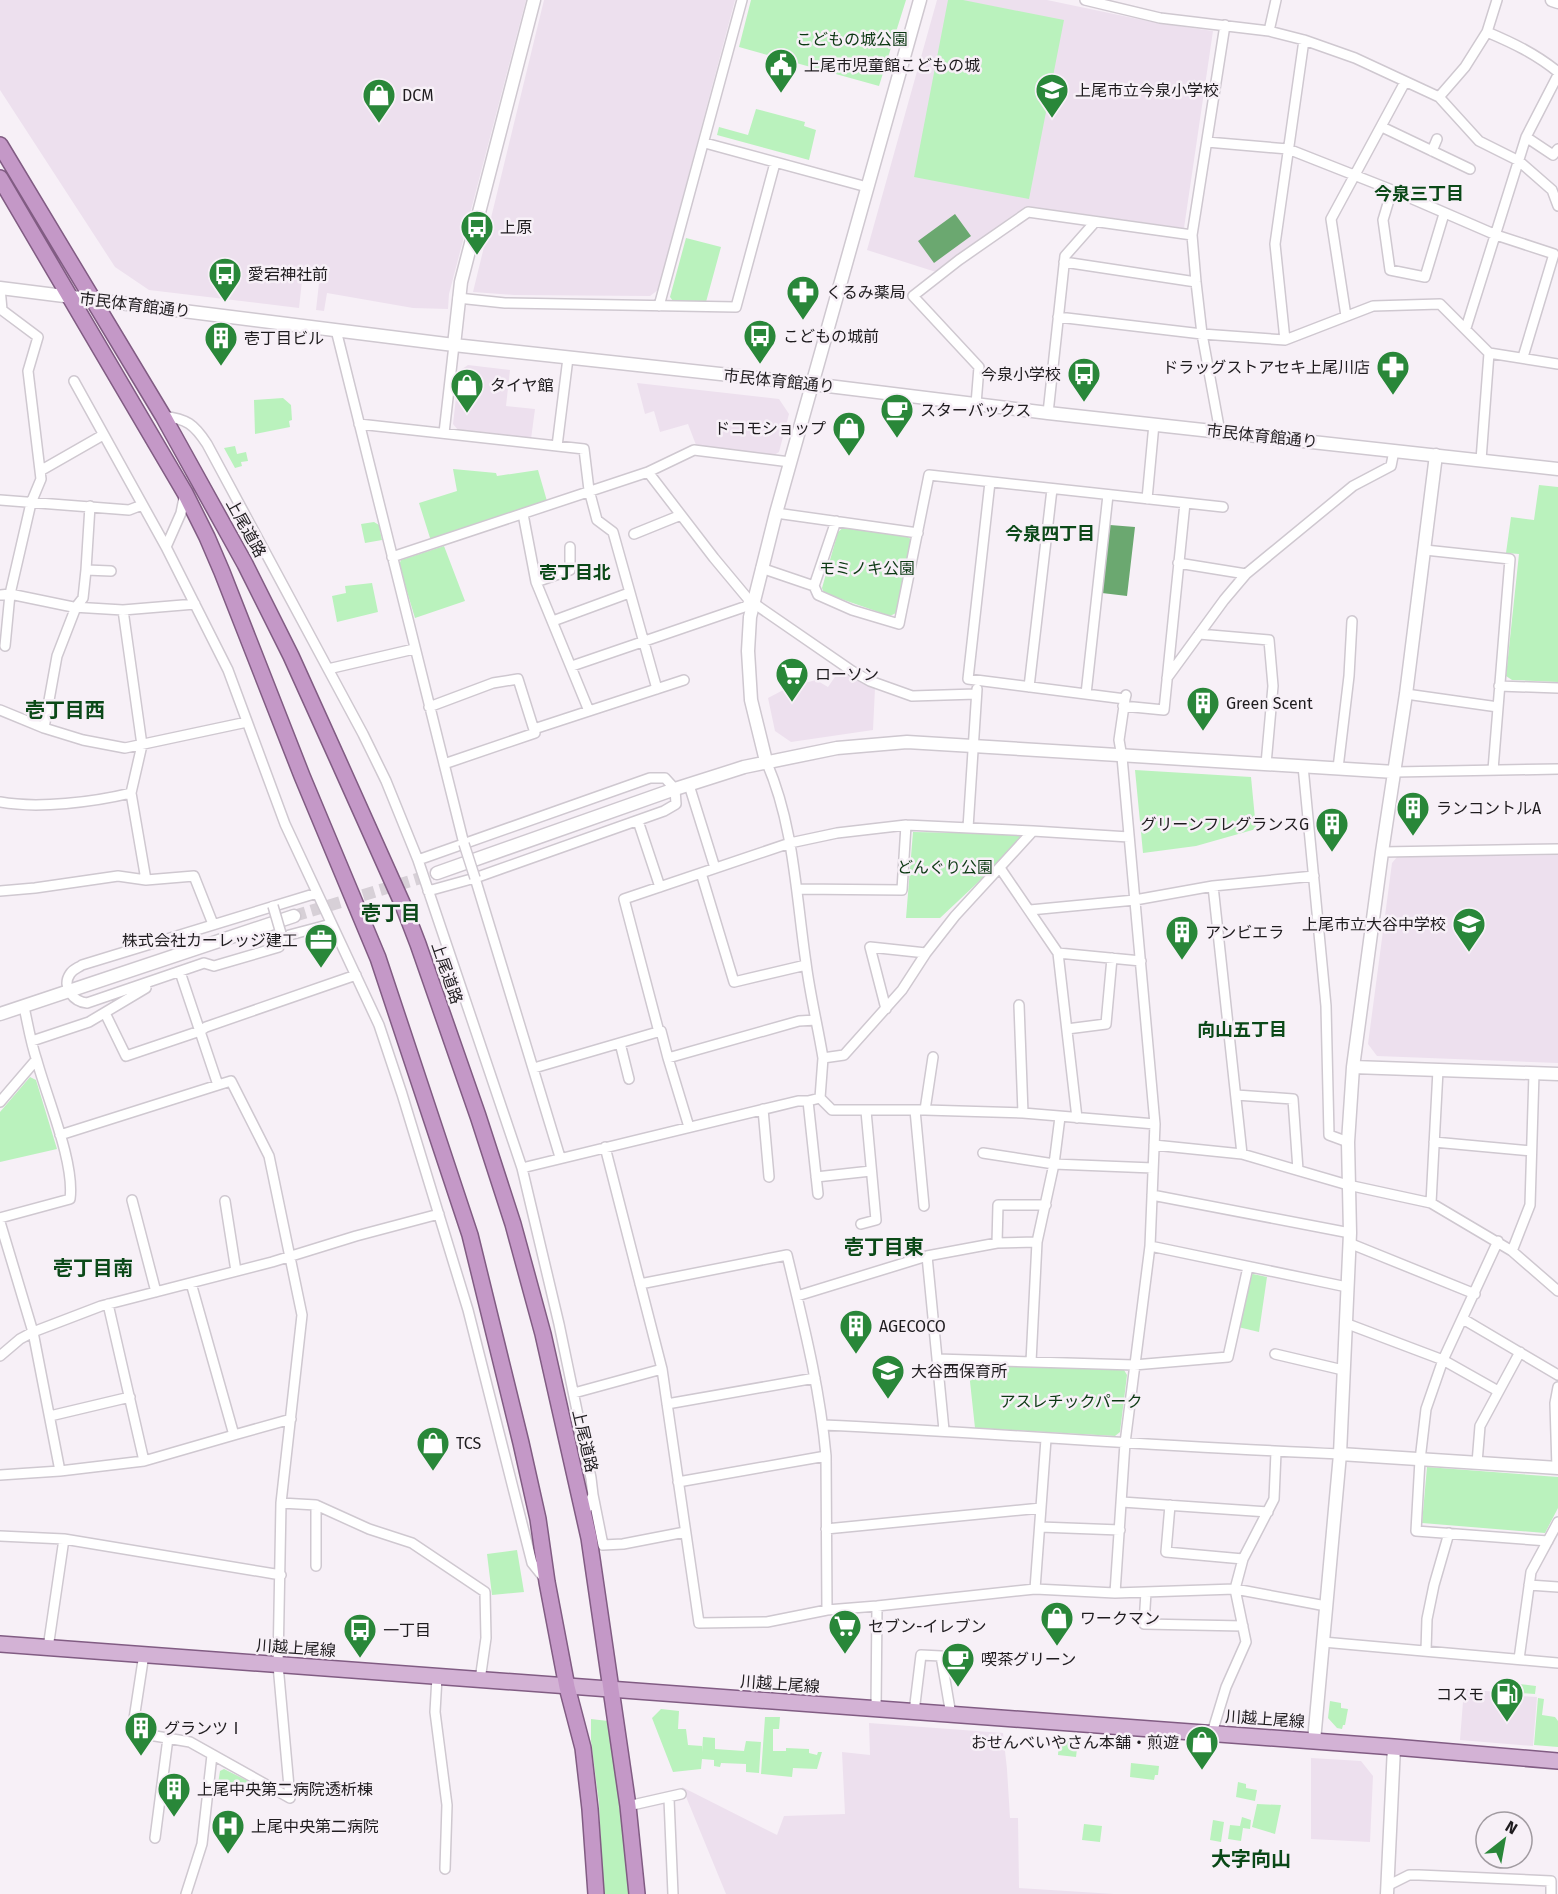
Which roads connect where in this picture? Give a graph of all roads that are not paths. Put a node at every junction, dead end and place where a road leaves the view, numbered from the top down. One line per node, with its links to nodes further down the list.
1 (534, 0): 42 (street)
2 (742, 0): 20 (street)
3 (920, 0): 30 (street)
4 (1085, 0): 9 (street)
5 (1276, 0): 10 (street)
6 (1552, 0): 8 (street)
7 (1495, 1): 11 (street)
8 (1558, 2)
9 (1225, 25): 10 (street); 19 (street)
10 (1269, 31): 12 (street)
11 (1486, 32): 13 (street); 15 (street)
12 (1304, 40): 14 (street); 23 (street)
13 (1558, 74): 17 (street)
14 (1405, 82): 15 (street); 16 (street)
15 (1439, 97): 25 (street)
16 (1382, 127): 24 (street); 28 (street)
17 (1526, 136): 22 (street); 25 (street)
18 (1437, 139): 24 (street)
19 (1207, 142): 23 (street); 35 (street)
20 (705, 143): 26 (street); 44 (street)
21 (0, 145): 43 (highway, 上尾道路)
22 (1558, 148)
23 (1288, 149): 28 (street); 50 (street)
24 (1432, 151): 27 (street)
25 (1519, 160): 32 (street); 36 (street)
26 (775, 163): 30 (street); 44 (street)
27 (1470, 169)
28 (1356, 176): 31 (street); 45 (street)
29 (0, 178): 41 (highway)
30 (867, 187): 57 (street)
31 (1392, 190): 33 (street); 33 (street)
32 (1558, 206)
33 (1444, 214): 36 (street)
34 (1095, 222): 35 (street); 38 (street); 58 (street)
35 (1192, 235): 39 (street)
36 (1496, 235): 37 (street); 47 (street)
37 (1556, 254): 53 (street)
38 (1064, 262): 39 (street); 46 (street)
39 (1196, 282): 49 (street)
40 (0, 288): 41 (street, 市民体育館通り); 72 (street)
41 (70, 297): 43 (street, 市民体育館通り); 77 (highway)
42 (458, 298): 44 (street); 51 (street)
43 (95, 300): 48 (street, 市民体育館通り); 60 (highway, 上尾道路)
44 (659, 306)
45 (1347, 316): 47 (street); 50 (street)
46 (1058, 317): 49 (street); 59 (street)
47 (1466, 328): 52 (street)
48 (336, 330): 51 (street, 市民体育館通り); 61 (street)
49 (1202, 334): 50 (street); 63 (street)
50 (1285, 340)
51 (454, 345): 54 (street, 市民体育館通り); 64 (street)
52 (1489, 353): 53 (street); 69 (street)
53 (1523, 357): 55 (street)
54 (568, 358): 57 (street, 市民体育館通り); 66 (street)
55 (1558, 364)
56 (74, 381): 65 (street)
57 (812, 384): 58 (street, 市民体育館通り); 70 (street)
58 (976, 404): 59 (street, 市民体育館通り)
59 (1048, 413): 62 (street, 市民体育館通り)
60 (163, 416): 117 (street); 313 (highway, 上尾道路)
61 (359, 424): 64 (street); 95 (street)
62 (1155, 424): 63 (street, 市民体育館通り); 79 (street)
63 (1220, 432): 67 (street, 市民体育館通り)
64 (444, 434): 66 (street)
65 (103, 435): 72 (street); 83 (street)
66 (557, 446): 76 (street)
67 (1394, 451): 68 (street, 市民体育館通り); 100 (street)
68 (1436, 455): 69 (street, 市民体育館通り); 94 (street)
69 (1481, 460): 71 (street, 市民体育館通り)
70 (790, 462): 73 (street); 86 (street)
71 (1558, 469)
72 (40, 471): 81 (street)
73 (648, 472): 76 (street); 88 (street)
74 (990, 482): 75 (street); 90 (street); 120 (street)
75 (1052, 489): 78 (street); 122 (street)
76 (589, 490): 87 (street); 103 (street)
77 (185, 493): 92 (street); 326 (highway)
78 (1108, 495): 79 (street); 126 (street)
79 (1147, 499): 82 (street)
80 (0, 500): 81 (street)
81 (31, 503): 84 (street); 104 (street)
82 (1185, 503): 85 (street); 96 (street)
83 (142, 505): 84 (street); 92 (street)
84 (90, 506): 98 (street)
85 (1223, 507)
86 (776, 513): 89 (street); 97 (street)
87 (523, 514): 95 (street); 101 (street)
88 (681, 514): 91 (street); 106 (street)
89 (836, 521): 90 (street); 102 (street)
90 (918, 533): 102 (street)
91 (634, 534)
92 (166, 547): 107 (street)
93 (570, 547): 101 (street)
94 (1425, 550): 121 (street); 127 (street)
95 (392, 557): 115 (street)
96 (1178, 563): 100 (street); 118 (street)
97 (761, 568): 102 (street); 106 (street)
98 (86, 570): 99 (street); 108 (street)
99 (111, 571)
100 (1246, 574): 112 (street)
101 (536, 582): 110 (street)
102 (814, 586)
103 (629, 593): 110 (street); 113 (street)
104 (10, 594): 105 (street); 108 (street); 114 (street)
105 (0, 595)
106 (751, 602): 113 (street); 125 (street); 139 (street)
107 (195, 604): 109 (street); 133 (street)
108 (76, 607): 109 (street); 134 (street)
109 (123, 610): 136 (street)
110 (553, 621): 116 (street)
111 (1352, 621): 143 (street)
112 (1199, 634): 118 (street); 141 (street)
113 (643, 642): 116 (street); 124 (street)
114 (4, 646)
115 (414, 649): 117 (street); 129 (street)
116 (572, 666): 132 (street)
117 (328, 669): 160 (street)
118 (1167, 678): 128 (street)
119 (684, 680): 124 (street)
120 (978, 681): 122 (street); 125 (street)
121 (1499, 686): 123 (street); 130 (street)
122 (1029, 687): 126 (street)
123 (1558, 688)
124 (657, 689): 132 (street)
125 (976, 694): 137 (street)
126 (1086, 694): 128 (street)
127 (1406, 694): 130 (street); 146 (street)
128 (1125, 699): 138 (street)
129 (429, 707): 135 (street); 140 (street)
130 (1498, 707): 145 (street)
131 (0, 711): 134 (street)
132 (589, 711): 135 (street)
133 (248, 722): 136 (street); 173 (street)
134 (44, 728): 136 (street)
135 (534, 729): 140 (street)
136 (142, 745): 149 (street)
137 (972, 746): 138 (street); 139 (street); 153 (street)
138 (1122, 757): 141 (street); 155 (street)
139 (766, 761): 147 (street); 156 (street)
140 (444, 764): 157 (street)
141 (1266, 764): 142 (street)
142 (1303, 766): 143 (street); 165 (street)
143 (1338, 768): 146 (street)
144 (1558, 769): 145 (street)
145 (1493, 770): 146 (street)
146 (1395, 772): 159 (street)
147 (688, 785): 148 (street); 161 (street)
148 (675, 789): 151 (street); 157 (street); 163 (street)
149 (131, 792): 150 (street); 167 (street)
150 (0, 802)
151 (638, 821): 166 (street); 169 (street)
152 (906, 825): 153 (street); 156 (street); 170 (street)
153 (968, 828): 154 (street)
154 (1033, 831): 155 (street); 162 (street)
155 (1130, 837): 174 (street)
156 (790, 843): 161 (street); 170 (street)
157 (464, 844): 160 (street); 166 (street, bridge)
158 (1558, 849): 159 (street)
159 (1382, 852): 205 (street)
160 (418, 860): 172 (street)
161 (715, 868): 164 (street)
162 (1000, 868): 176 (street); 181 (street)
163 (437, 873)
164 (701, 873): 169 (street); 185 (street)
165 (1314, 876): 168 (street); 225 (street)
166 (475, 878): 172 (street); 206 (street)
167 (146, 880): 171 (street); 178 (street)
168 (1213, 886): 174 (street); 212 (street)
169 (660, 887): 198 (street)
170 (797, 889): 185 (street)
171 (0, 891)
172 (428, 891): 234 (street)
173 (317, 893): 175 (street); 179 (street)
174 (1135, 900): 176 (street); 184 (street)
175 (273, 906): 178 (street); 180 (street, bridge)
176 (1030, 910): 182 (street)
177 (294, 916): 189 (street)
178 (213, 924): 189 (street)
179 (331, 924): 180 (street); 187 (street)
180 (282, 937): 186 (street)
181 (926, 953): 192 (street); 192 (street)
182 (1058, 953): 183 (street); 196 (street)
183 (1112, 958): 184 (street); 196 (street)
184 (1141, 961): 222 (street)
185 (806, 965): 195 (street)
186 (180, 972): 188 (street); 197 (street)
187 (356, 975): 197 (street); 248 (street)
188 (164, 978): 189 (street); 193 (street)
189 (69, 992): 191 (street)
190 (1019, 1005): 219 (street)
191 (24, 1008): 194 (street); 199 (street)
192 (886, 1009): 203 (street)
193 (105, 1013): 197 (street); 199 (street)
194 (0, 1014)
195 (816, 1020): 202 (street); 203 (street)
196 (1067, 1029): 221 (street)
197 (200, 1031): 211 (street)
198 (659, 1032): 200 (street); 202 (street)
199 (32, 1041): 204 (street)
200 (620, 1043): 206 (street); 210 (street)
201 (933, 1057): 217 (street)
202 (669, 1058): 223 (street)
203 (823, 1058): 213 (street)
204 (36, 1060): 214 (street); 224 (street)
205 (1353, 1067): 207 (street); 225 (street)
206 (534, 1068): 232 (street)
207 (1438, 1070): 208 (street); 226 (street)
208 (1534, 1073): 209 (street); 229 (street)
209 (1558, 1074)
210 (629, 1079)
211 (218, 1085): 224 (street); 258 (street)
212 (1236, 1095): 231 (street); 236 (street)
213 (820, 1098): 215 (street); 218 (street)
214 (1, 1099)
215 (808, 1101): 216 (street); 239 (street)
216 (763, 1109): 223 (street); 238 (street)
217 (920, 1110): 218 (street); 219 (street); 247 (street)
218 (866, 1111): 237 (street)
219 (1023, 1113): 220 (street)
220 (1060, 1117): 221 (street); 233 (street)
221 (1077, 1118): 222 (street)
222 (1155, 1124): 227 (street)
223 (689, 1127): 228 (street)
224 (60, 1135): 249 (street)
225 (1348, 1142): 240 (street)
226 (1434, 1142): 229 (street); 245 (street)
227 (1154, 1145): 231 (street); 235 (street)
228 (605, 1147): 232 (street); 263 (street)
229 (1531, 1151): 257 (street)
230 (983, 1153): 233 (street)
231 (1242, 1154): 236 (street)
232 (560, 1157): 234 (street)
233 (1054, 1164): 235 (street); 246 (street)
234 (522, 1168): 286 (street)
235 (1153, 1168): 242 (street)
236 (1298, 1170): 240 (street)
237 (870, 1172): 239 (street); 251 (street)
238 (769, 1177)
239 (816, 1177): 241 (street)
240 (1348, 1185): 245 (street); 252 (street)
241 (818, 1194)
242 (1152, 1195): 252 (street); 256 (street)
243 (132, 1200): 266 (street)
244 (225, 1200): 261 (street)
245 (1431, 1203): 253 (street)
246 (1046, 1205): 254 (street); 255 (street)
247 (924, 1206)
248 (439, 1214): 258 (street); 326 (street)
249 (0, 1218)
250 (0, 1222): 272 (street)
251 (861, 1224)
252 (1349, 1238): 264 (street); 267 (street)
253 (1498, 1241): 257 (street); 267 (street)
254 (1037, 1242): 255 (street); 278 (street)
255 (997, 1243): 259 (street)
256 (1150, 1246): 260 (street); 279 (street)
257 (1512, 1251): 265 (street)
258 (290, 1256): 261 (street); 290 (street)
259 (927, 1256): 268 (street); 276 (street)
260 (1248, 1267): 264 (street); 279 (street)
261 (236, 1271): 262 (street)
262 (191, 1283): 266 (street); 293 (street)
263 (640, 1284): 268 (street); 280 (street)
264 (1347, 1287): 271 (street)
265 (1558, 1291)
266 (156, 1292): 269 (street)
267 (1475, 1294): 270 (street)
268 (797, 1296): 283 (street)
269 (108, 1304): 272 (street); 287 (street)
270 (1463, 1319): 273 (street); 277 (street)
271 (1345, 1323): 277 (street); 281 (street)
272 (33, 1332): 275 (street); 289 (street)
273 (1520, 1352): 282 (street); 285 (street)
274 (1275, 1354): 281 (street)
275 (0, 1356)
276 (937, 1359): 278 (street); 292 (street)
277 (1443, 1360): 285 (street); 299 (street)
278 (1031, 1362): 279 (street)
279 (1134, 1365): 295 (street)
280 (662, 1369): 286 (street); 288 (street)
281 (1343, 1370): 297 (street)
282 (1558, 1375)
283 (815, 1378): 288 (street); 291 (street)
284 (1558, 1387): 302 (street)
285 (1498, 1391): 301 (street)
286 (573, 1393): 306 (street)
287 (130, 1397): 289 (street); 300 (street)
288 (667, 1404): 305 (street)
289 (50, 1416): 303 (street)
290 (291, 1419): 293 (street); 308 (street)
291 (823, 1425): 292 (street); 298 (street)
292 (944, 1430): 294 (street)
293 (234, 1435): 300 (street)
294 (1046, 1439): 295 (street); 311 (street)
295 (1125, 1443): 296 (street); 307 (street)
296 (1276, 1452): 297 (street); 312 (street)
297 (1340, 1454): 299 (street); 334 (street)
298 (826, 1456): 305 (street); 316 (street)
299 (1420, 1460): 301 (street); 319 (street)
300 (144, 1461): 303 (street)
301 (1477, 1463): 302 (street)
302 (1558, 1468)
303 (60, 1471): 304 (street)
304 (0, 1475)
305 (678, 1482): 318 (street)
306 (593, 1495): 313 (street); 318 (street)
307 (1122, 1502): 310 (street); 317 (street)
308 (282, 1503): 309 (street); 325 (street)
309 (316, 1505): 324 (street); 346 (street)
310 (1170, 1505): 312 (street); 323 (street)
311 (1041, 1508): 315 (street); 316 (street)
312 (1268, 1512): 323 (street)
313 (584, 1514): 348 (highway, 上尾道路)
314 (1558, 1522): 322 (street)
315 (1040, 1527): 317 (street); 329 (street)
316 (826, 1529): 335 (street)
317 (1120, 1530): 332 (street)
318 (685, 1532): 335 (street)
319 (1449, 1533): 322 (street); 340 (street)
320 (0, 1536): 321 (street)
321 (64, 1539): 325 (street); 339 (street)
322 (1548, 1541): 327 (street)
323 (1243, 1559): 330 (street)
324 (316, 1566)
325 (280, 1575): 344 (street)
326 (547, 1582): 347 (highway)
327 (1529, 1585): 328 (street); 342 (street)
328 (1558, 1587)
329 (1035, 1588): 332 (street); 333 (street)
330 (1235, 1588): 331 (street); 334 (street); 336 (street)
331 (1146, 1592): 332 (street); 336 (street)
332 (1115, 1593)
333 (877, 1606): 335 (street); 349 (street)
334 (1326, 1606): 337 (street)
335 (826, 1610)
336 (1243, 1626): 352 (street)
337 (1323, 1642): 340 (street); 354 (street)
338 (0, 1644): 339 (main road, 川越上尾線)
339 (48, 1648): 341 (main road, 川越上尾線)
340 (1426, 1651): 342 (street)
341 (144, 1654): 344 (main road, 川越上尾線); 353 (street)
342 (1519, 1659): 343 (street)
343 (1558, 1663)
344 (278, 1665): 345 (main road, 川越上尾線); 356 (street)
345 (437, 1677): 346 (main road, 川越上尾線); 362 (street)
346 (480, 1680): 347 (main road, 川越上尾線)
347 (567, 1687): 348 (main road, 川越上尾線); 365 (highway)
348 (612, 1690): 349 (main road, 川越上尾線); 360 (highway, 上尾道路)
349 (876, 1709): 350 (main road, 川越上尾線)
350 (914, 1712): 351 (main road, 川越上尾線); 351 (street)
351 (951, 1714): 352 (main road, 川越上尾線)
352 (1212, 1733): 354 (main road, 川越上尾線)
353 (168, 1738): 356 (street); 361 (street)
354 (1314, 1741): 355 (main road, 川越上尾線)
355 (1394, 1747): 357 (main road, 川越上尾線); 363 (street)
356 (212, 1755): 364 (street)
357 (1558, 1761)
358 (681, 1794): 359 (street)
359 (669, 1798): 360 (street); 367 (street)
360 (628, 1806): 366 (highway, 上尾道路)
361 (155, 1838)
362 (445, 1869)
363 (1387, 1890): 368 (street)
364 (186, 1894)
365 (596, 1894)
366 (637, 1894)
367 (673, 1894)
368 (1551, 1894)

